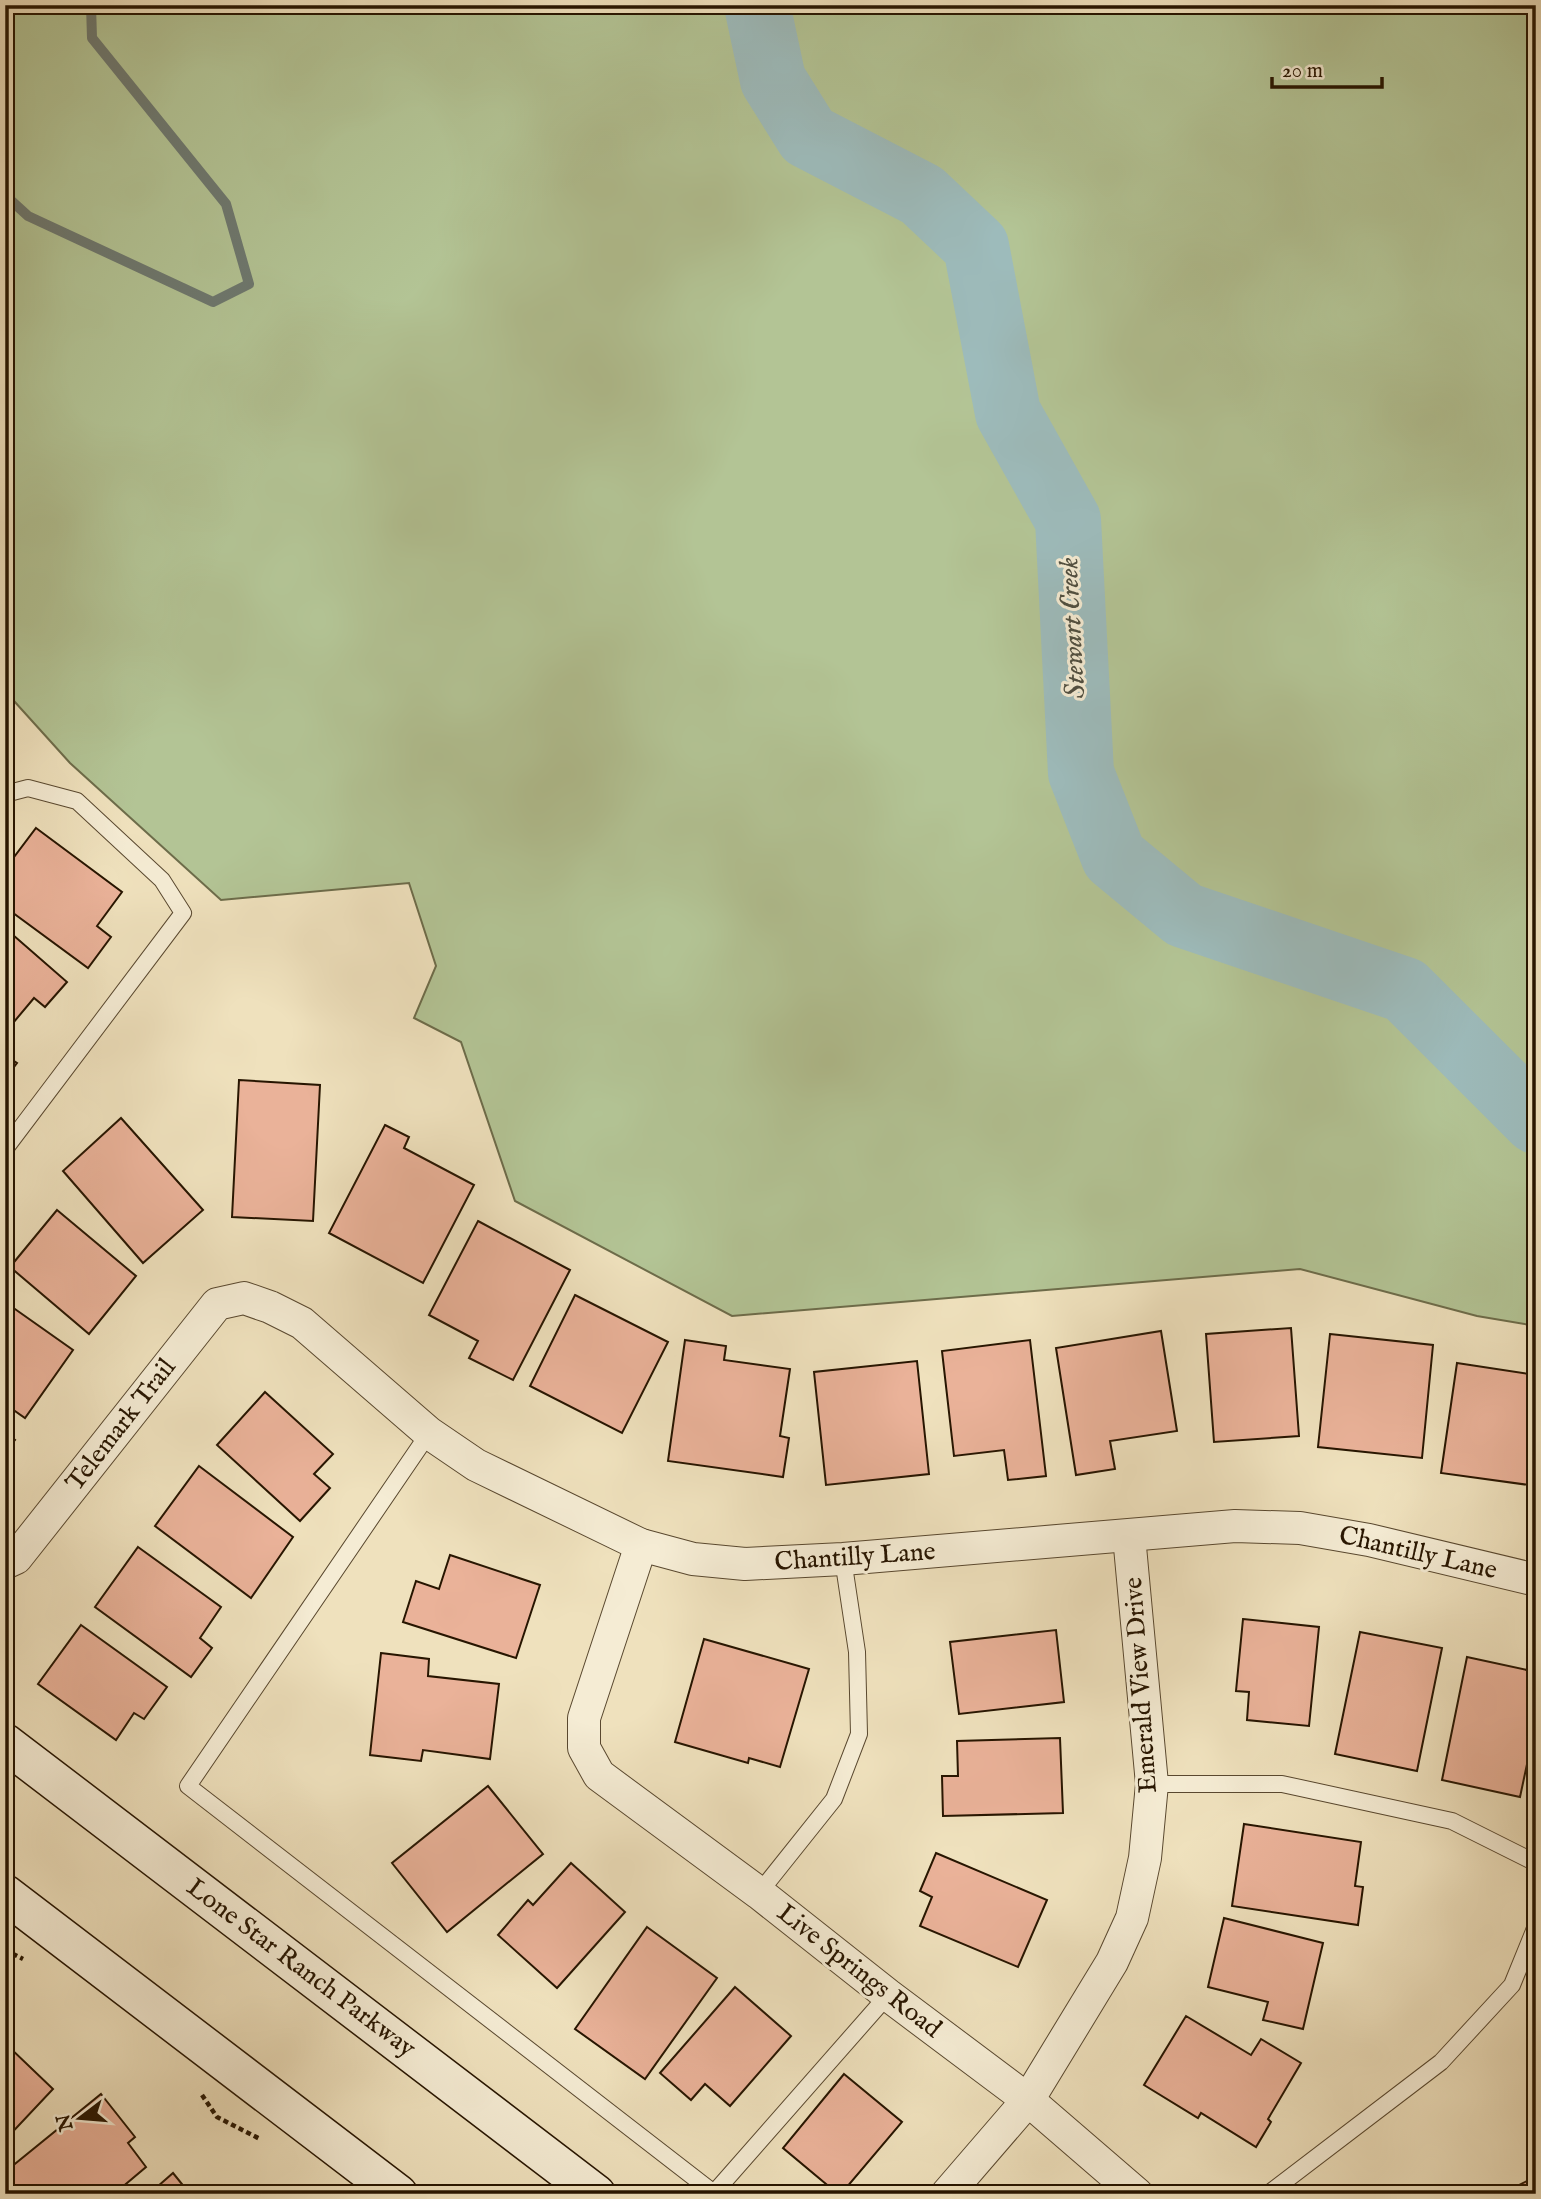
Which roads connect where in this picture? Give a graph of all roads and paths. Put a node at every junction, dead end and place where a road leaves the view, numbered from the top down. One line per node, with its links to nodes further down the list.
1 (5, 794): 2 (lane)
2 (5, 1149)
3 (244, 1298): 4 (street, Chantilly Lane); 8 (street, Telemark Trail)
4 (429, 1433): 6 (street, Chantilly Lane); 16 (lane)
5 (1129, 1536): 7 (street, Chantilly Lane); 9 (street, Chantilly Lane); 11 (street, Emerald View Drive)
6 (641, 1545): 7 (street, Chantilly Lane); 13 (street, Live Springs Road)
7 (843, 1559): 13 (lane)
8 (5, 1563)
9 (1536, 1580)
10 (5, 1743): 19 (main road, Lone Star Ranch Parkway)
11 (1152, 1784): 12 (lane); 17 (street, Emerald View Drive)
12 (1536, 1863)
13 (760, 1893): 16 (street, Live Springs Road)
14 (5, 1895): 18 (main road)
15 (1536, 1926): 22 (lane)
16 (888, 1995): 17 (street, Live Springs Road)
17 (1028, 2100): 20 (street, Emerald View Drive); 21 (street, Live Springs Road)
18 (398, 2194)
19 (596, 2194)
20 (947, 2194)
21 (1138, 2194)
22 (1268, 2194)

